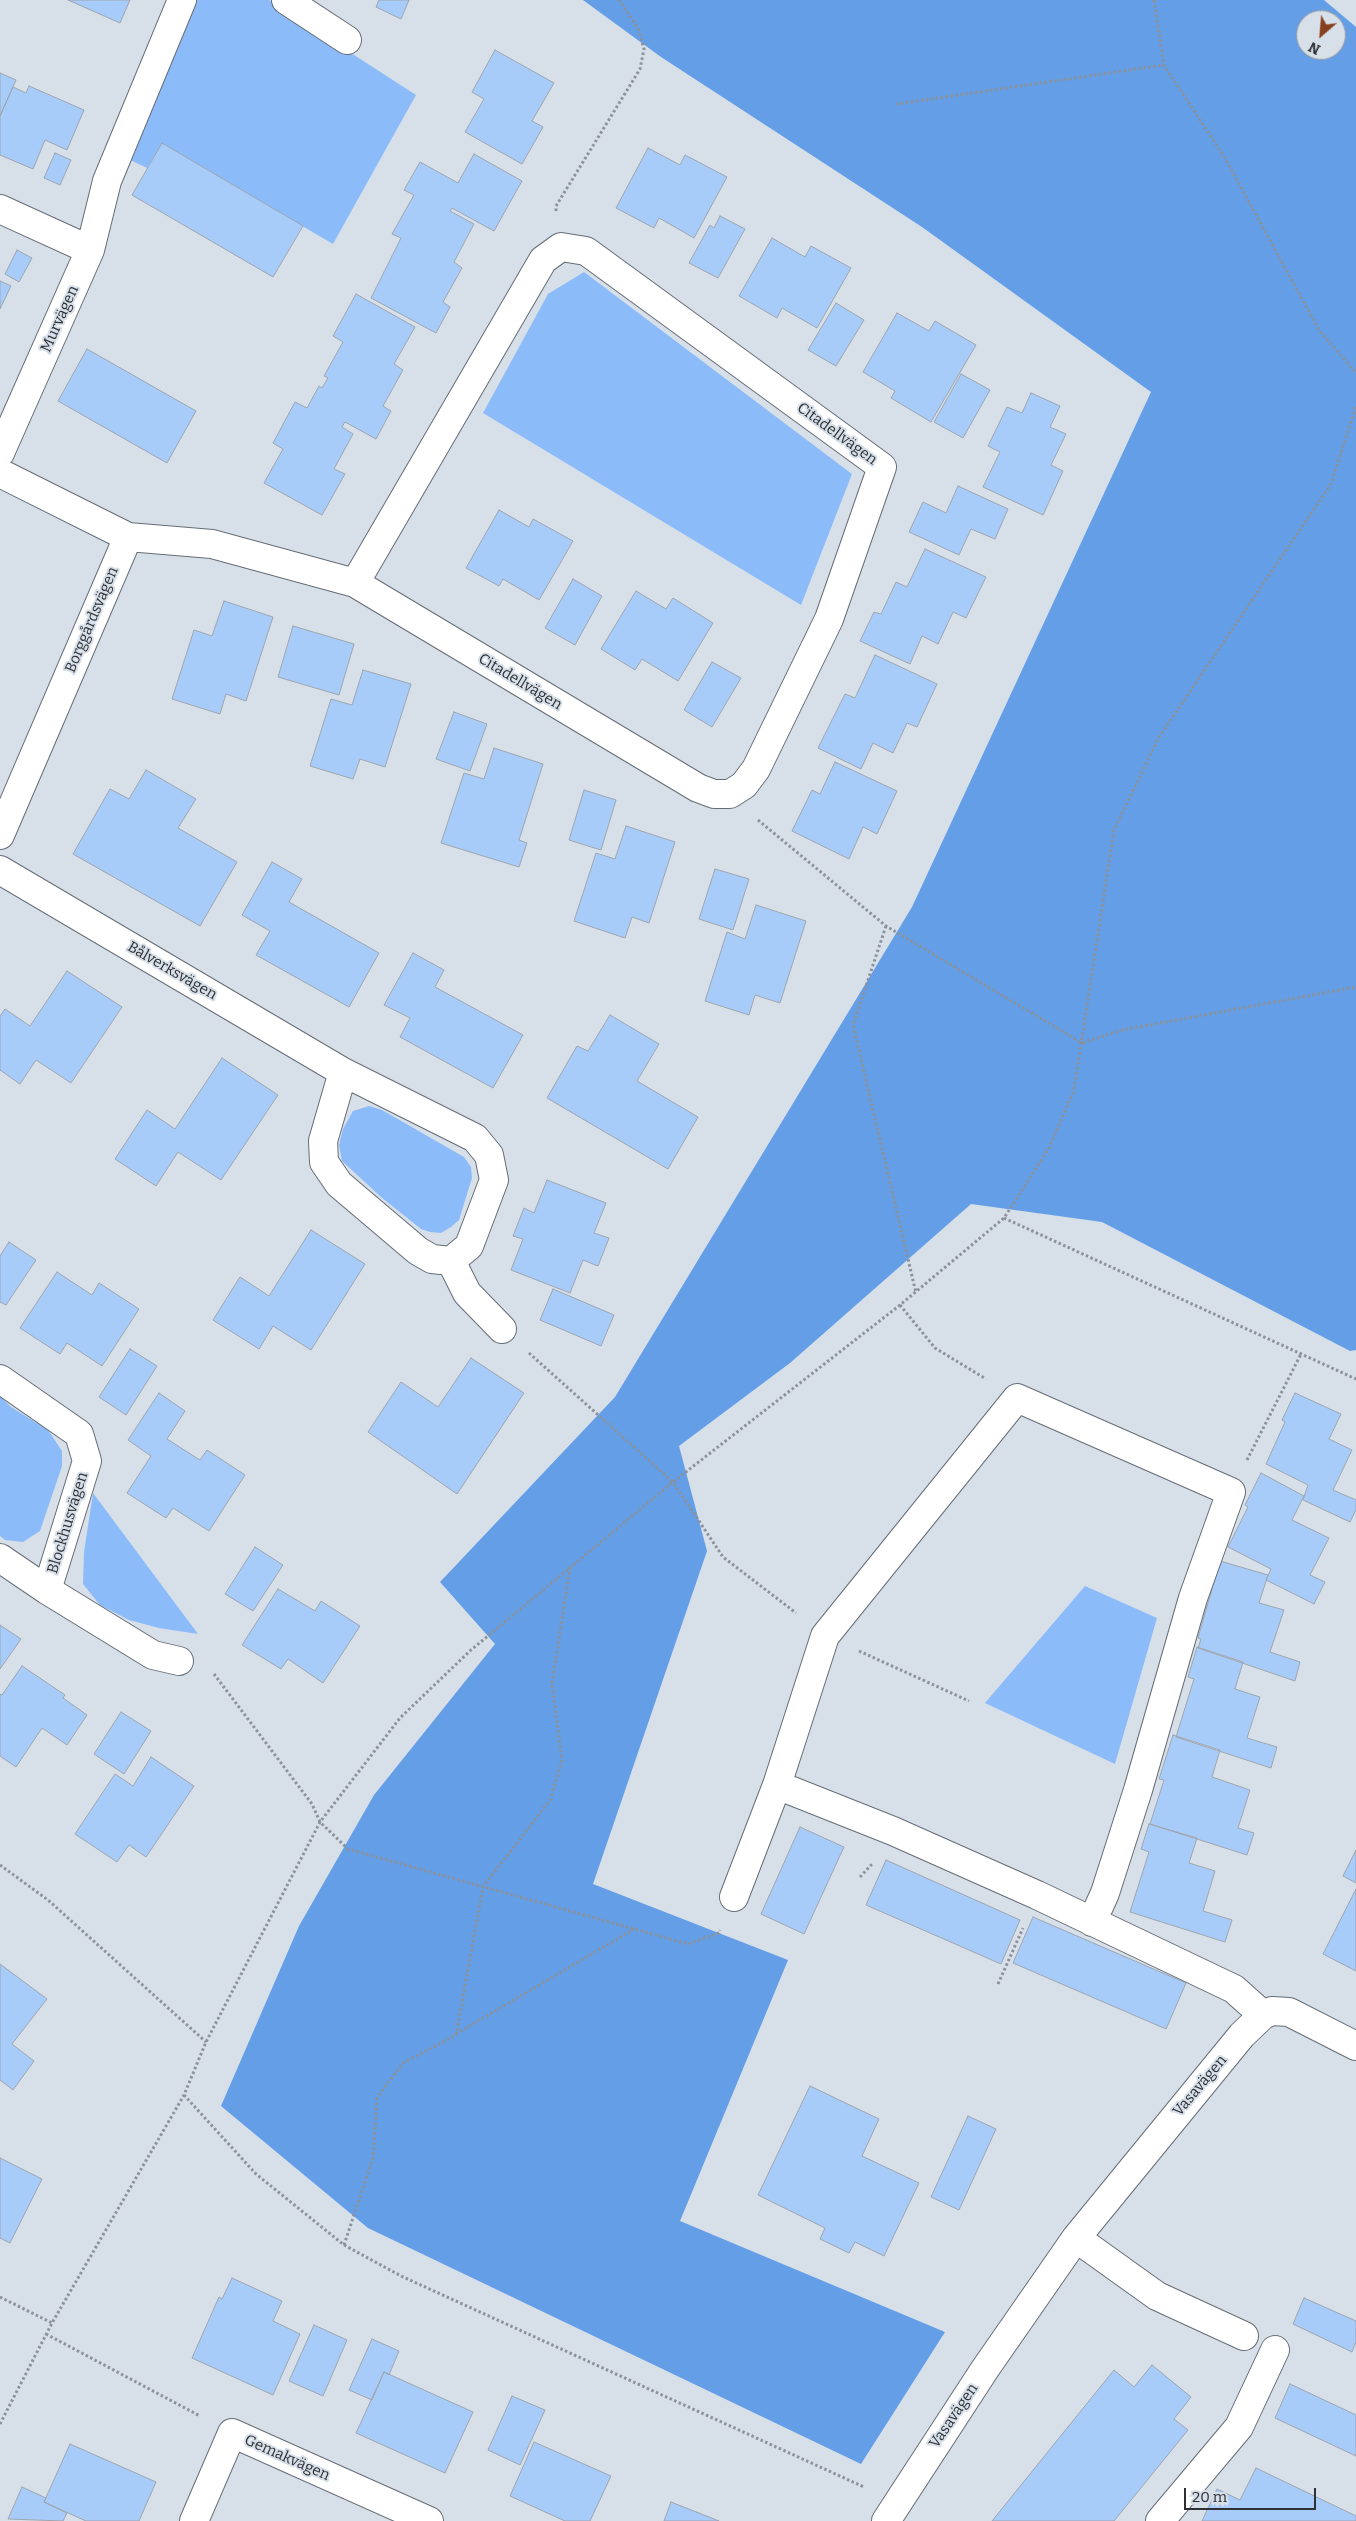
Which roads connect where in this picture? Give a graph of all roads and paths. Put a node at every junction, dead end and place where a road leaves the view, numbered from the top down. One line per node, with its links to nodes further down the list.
1 (182, 0): 10 (street, Murvägen)
2 (286, 0): 5 (street)
3 (618, 0): 9 (path)
4 (1154, 0): 6 (path)
5 (347, 40)
6 (1164, 65): 7 (path); 11 (path)
7 (896, 104)
8 (0, 209): 10 (street)
9 (561, 247): 16 (street); 17 (street, Citadellvägen)
10 (90, 250): 13 (street, Murvägen)
11 (1356, 373)
12 (1356, 406): 22 (path)
13 (0, 453)
14 (0, 473): 15 (street)
15 (128, 537): 16 (street, Citadellvägen); 18 (street, Borggårdsvägen)
16 (355, 583): 17 (street, Citadellvägen)
17 (730, 794): 20 (path)
18 (0, 835)
19 (0, 870): 23 (street, Bålverksvägen)
20 (886, 926): 22 (path); 26 (path)
21 (1356, 987): 22 (path)
22 (1082, 1043): 24 (path)
23 (343, 1072): 25 (street); 25 (street, Bålverksvägen)
24 (1004, 1218): 26 (path); 29 (path)
25 (451, 1261): 28 (street)
26 (916, 1293): 27 (path)
27 (900, 1305): 32 (path); 33 (path)
28 (502, 1329): 33 (path)
29 (1302, 1354): 31 (path); 34 (path)
30 (0, 1379): 38 (street, Blockhusvägen)
31 (1356, 1379)
32 (1017, 1398): 34 (street); 40 (street)
33 (674, 1482): 35 (path); 37 (path)
34 (1231, 1492): 46 (street)
35 (723, 1557)
36 (0, 1558): 38 (street, Blockhusvägen)
37 (570, 1568): 41 (path); 43 (path)
38 (47, 1590): 39 (street, Blockhusvägen)
39 (179, 1661): 41 (path)
40 (777, 1785): 44 (street); 45 (street)
41 (320, 1822): 43 (path); 51 (path)
42 (0, 1865): 51 (path)
43 (483, 1887): 47 (path); 50 (path)
44 (1037, 1895): 46 (street); 48 (path)
45 (734, 1898): 47 (path)
46 (1092, 1922): 49 (street)
47 (634, 1929): 50 (path)
48 (998, 1984)
49 (1263, 2016): 52 (street); 54 (street, Vasavägen)
50 (456, 2035): 55 (path)
51 (206, 2042): 53 (path)
52 (1356, 2046)
53 (184, 2094): 55 (path); 57 (path)
54 (1076, 2238): 59 (street); 63 (street, Vasavägen)
55 (344, 2246): 63 (path)
56 (0, 2296): 57 (path)
57 (52, 2323): 58 (path)
58 (46, 2334): 61 (path); 62 (path)
59 (1244, 2336)
60 (1275, 2350): 66 (street)
61 (0, 2424)
62 (232, 2433): 64 (street, Gemakvägen); 65 (street, Gemakvägen)
63 (891, 2512)
64 (194, 2521)
65 (430, 2521)
66 (1160, 2521)

